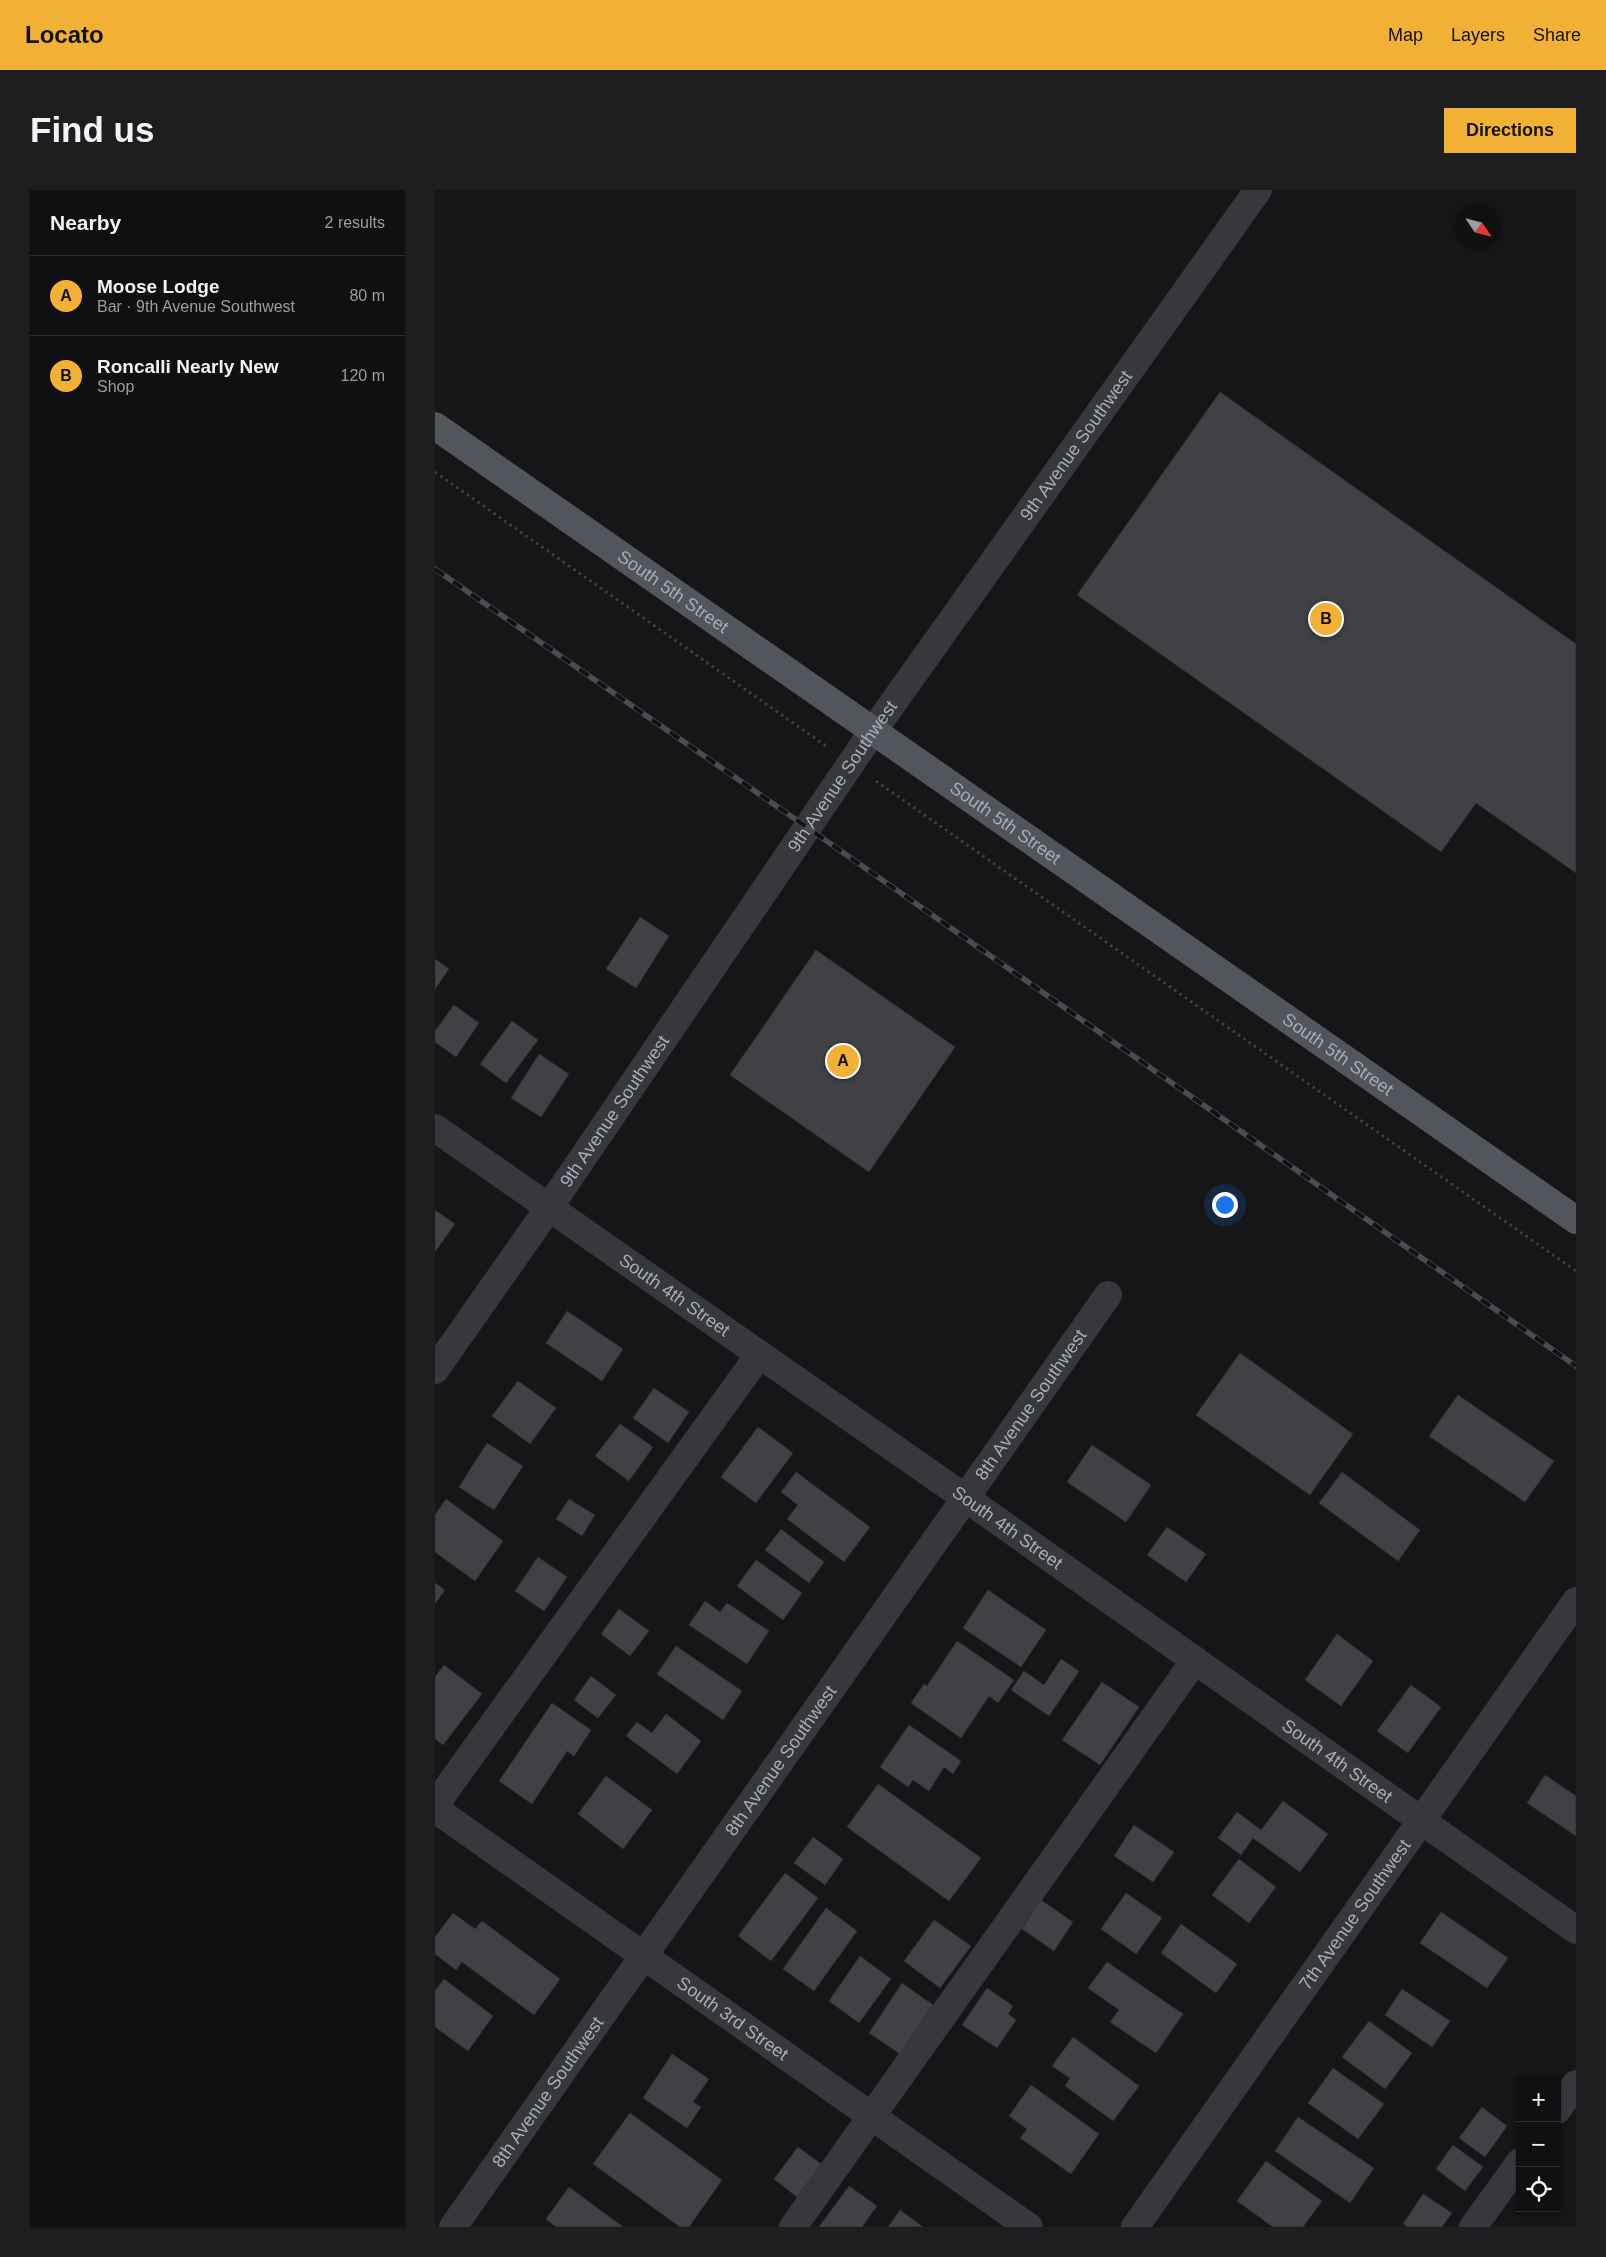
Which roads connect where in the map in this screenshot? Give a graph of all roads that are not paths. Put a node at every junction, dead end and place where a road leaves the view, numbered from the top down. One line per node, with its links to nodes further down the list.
1 (1258, 190): 3 (street, 9th Avenue Southwest)
2 (435, 426): 3 (main road, South 5th Street)
3 (873, 731): 5 (street, 9th Avenue Southwest); 6 (main road, South 5th Street)
4 (435, 1128): 5 (street, South 4th Street)
5 (548, 1208): 8 (street, South 4th Street); 9 (street, 9th Avenue Southwest)
6 (1576, 1220)
7 (1108, 1295): 10 (street, 8th Avenue Southwest)
8 (759, 1355): 10 (street, South 4th Street); 13 (street)
9 (435, 1370)
10 (964, 1497): 12 (street, South 4th Street); 17 (street, 8th Avenue Southwest)
11 (1576, 1601): 15 (street, 7th Avenue Southwest)
12 (1195, 1660): 15 (street, South 4th Street); 20 (street)
13 (435, 1805)
14 (435, 1809): 17 (street, South 3rd Street)
15 (1422, 1821): 16 (street, South 4th Street); 25 (street, 7th Avenue Southwest)
16 (1576, 1930)
17 (642, 1955): 20 (street, South 3rd Street); 22 (street, 8th Avenue Southwest)
18 (1576, 2084): 19 (street)
19 (1561, 2105)
20 (871, 2116): 23 (street); 24 (street, South 3rd Street)
21 (1516, 2167): 26 (street)
22 (453, 2227)
23 (793, 2227)
24 (1029, 2227)
25 (1135, 2227)
26 (1473, 2227)

